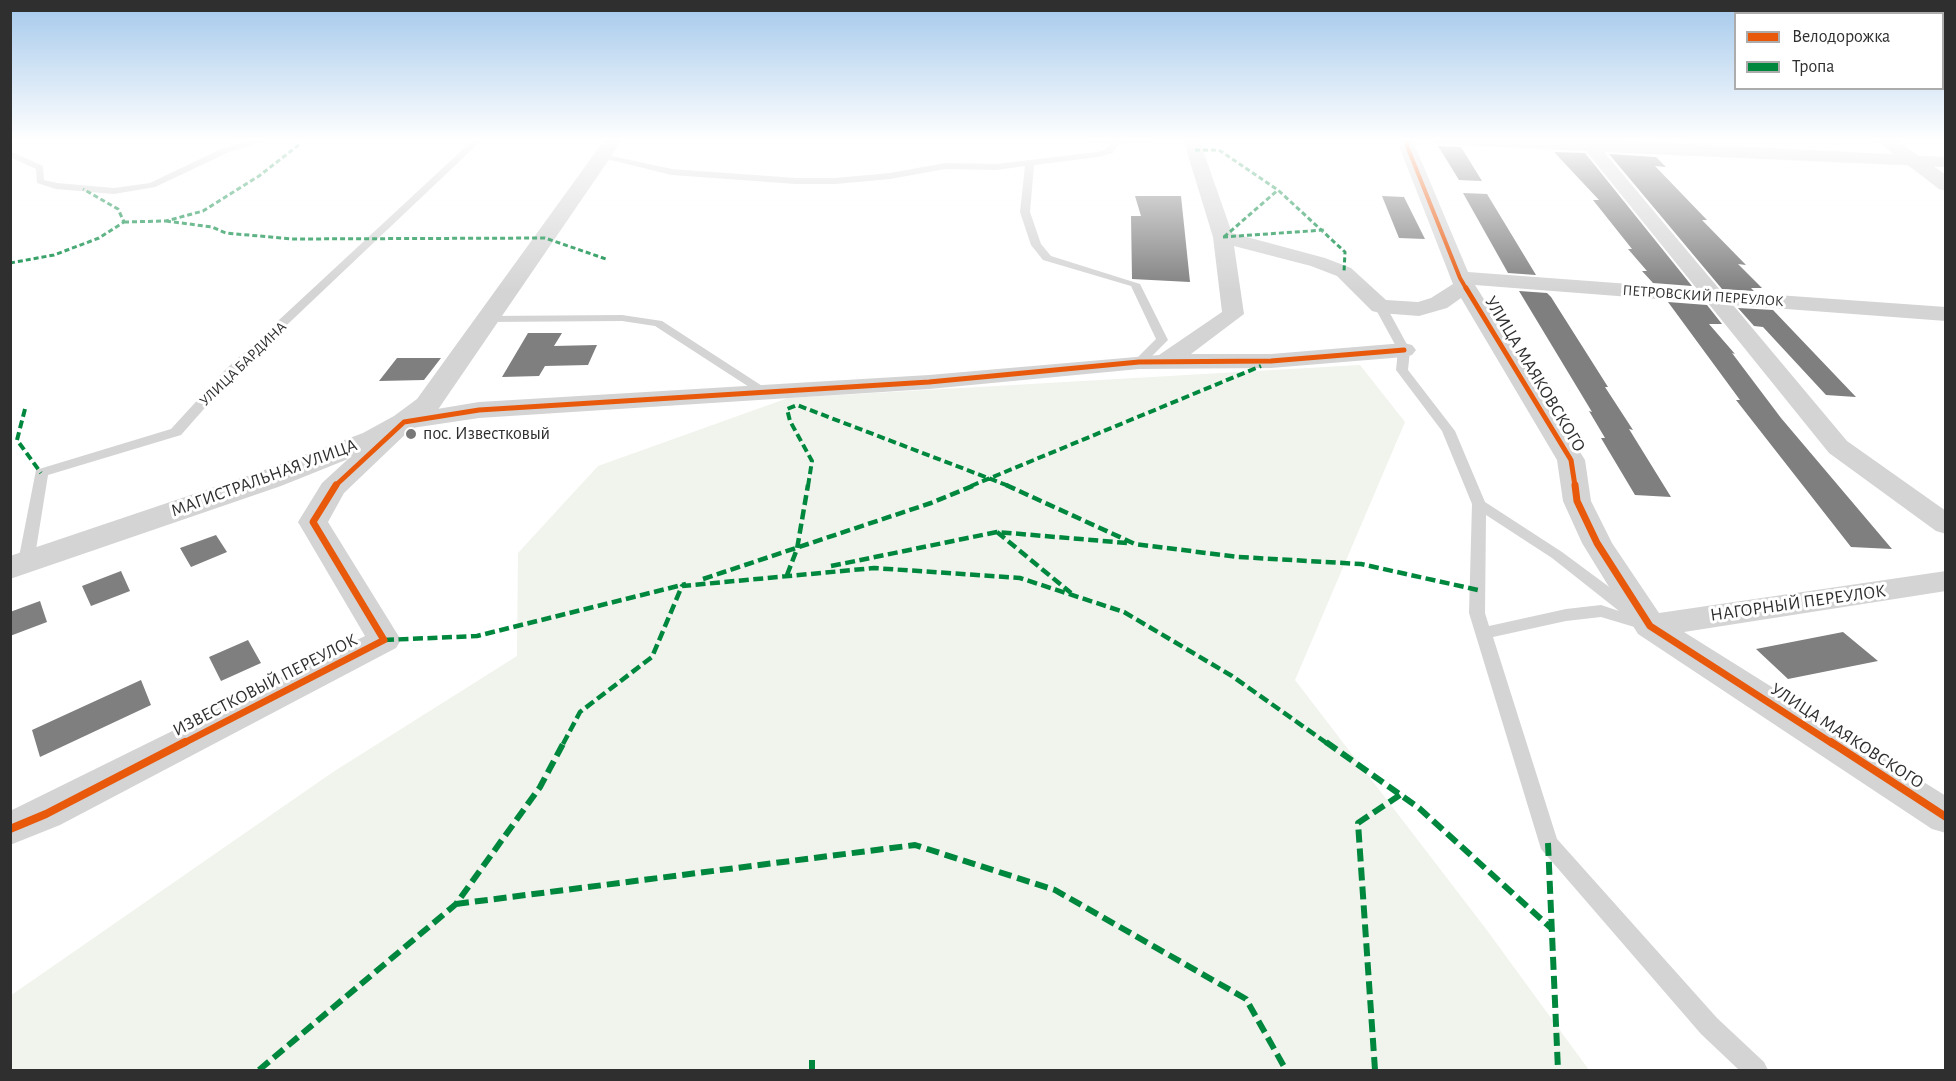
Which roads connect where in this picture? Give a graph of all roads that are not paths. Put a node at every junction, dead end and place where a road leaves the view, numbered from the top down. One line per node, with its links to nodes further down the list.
1 (96, 189): 2 (lane)
2 (124, 189)
3 (426, 189): 24 (lane, УЛИЦА БАРДИНА)
4 (579, 189): 14 (street, МАГИСТРАЛЬНАЯ УЛИЦА)
5 (1027, 189): 17 (lane)
6 (1209, 189): 9 (street)
7 (1425, 189): 10 (street, УЛИЦА МАЯКОВСКОГО)
8 (1625, 189): 11 (street)
9 (1223, 237): 12 (street); 16 (street)
10 (1462, 282): 11 (street, ПЕТРОВСКИЙ ПЕРЕУЛОК); 12 (street); 26 (street, УЛИЦА МАЯКОВСКОГО)
11 (1712, 297): 13 (street, ПЕТРОВСКИЙ ПЕРЕУЛОК); 20 (street)
12 (1380, 306): 15 (lane)
13 (1946, 314)
14 (488, 319): 18 (lane); 19 (street, МАГИСТРАЛЬНАЯ УЛИЦА)
15 (1404, 350): 16 (street); 21 (lane)
16 (1166, 361): 17 (street)
17 (1139, 362): 18 (street)
18 (767, 393): 19 (street)
19 (404, 422): 24 (street, МАГИСТРАЛЬНАЯ УЛИЦА); 29 (street, ИЗВЕСТКОВЫЙ ПЕРЕУЛОК)
20 (1871, 471): 22 (street); 23 (street)
21 (1479, 504): 26 (lane); 27 (lane)
22 (1946, 525)
23 (1946, 542)
24 (18, 565)
25 (1946, 581): 26 (street, НАГОРНЫЙ ПЕРЕУЛОК)
26 (1650, 626): 27 (lane); 28 (street, УЛИЦА МАЯКОВСКОГО)
27 (1483, 633): 30 (lane)
28 (1946, 817)
29 (10, 828)
30 (1756, 1071)

